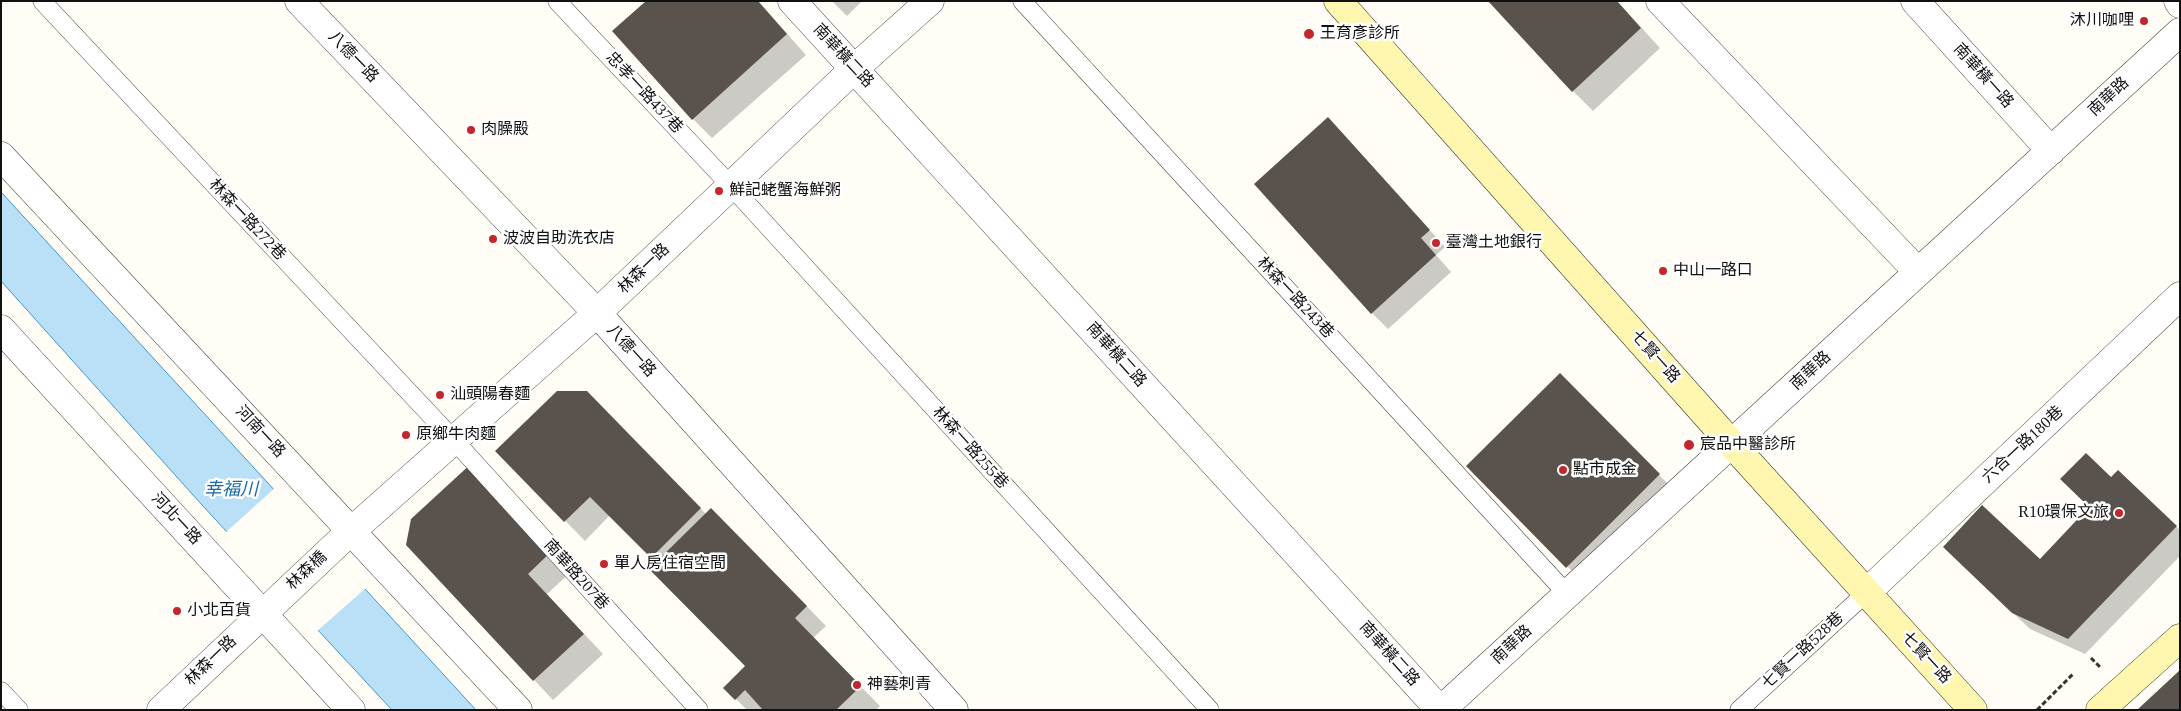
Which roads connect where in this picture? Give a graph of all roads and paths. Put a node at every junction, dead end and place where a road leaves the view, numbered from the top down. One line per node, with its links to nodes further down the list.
1 (42, 1): 19 (lane, 林森一路272巷)
2 (299, 1): 17 (street, 八德一路)
3 (557, 1): 14 (lane, 忠孝一路437巷)
4 (792, 1): 11 (street, 南華橫二路)
5 (930, 1): 11 (street, 林森一路)
6 (1022, 1): 23 (lane, 林森一路243巷)
7 (1338, 1): 20 (street, 七賢一路)
8 (1660, 1): 15 (street)
9 (1915, 1): 12 (street, 南華橫一路)
10 (2180, 32): 12 (street, 南華路)
11 (855, 68): 14 (street, 林森一路); 35 (street, 南華橫二路)
12 (2050, 151): 15 (street, 南華路)
13 (1, 156): 21 (street, 河南一路)
14 (730, 185): 17 (street, 林森一路); 34 (lane, 林森一路255巷)
15 (1918, 272): 20 (street, 南華路)
16 (2180, 296): 22 (street, 六合一路180巷)
17 (597, 313): 19 (street, 林森一路); 33 (street, 八德一路)
18 (1, 329): 24 (street, 河北一路)
19 (453, 439): 21 (street, 林森一路); 32 (lane, 南華路207巷)
20 (1731, 443): 22 (street, 七賢一路); 23 (street, 南華路)
21 (353, 530): 24 (street, 林森橋); 31 (street, 河南一路)
22 (1866, 593): 36 (lane, 七賢一路528巷); 37 (street, 七賢一路)
23 (1567, 594): 35 (street, 南華路)
24 (262, 613): 29 (street, 林森一路); 30 (street, 河北一路)
25 (2180, 638): 39 (street)
26 (2073, 674): 38 (path)
27 (1, 691): 28 (lane)
28 (19, 710)
29 (160, 710)
30 (351, 710)
31 (518, 710)
32 (700, 710)
33 (954, 710)
34 (1210, 710)
35 (1440, 710)
36 (1739, 710)
37 (1973, 710)
38 (2036, 710)
39 (2100, 710)

